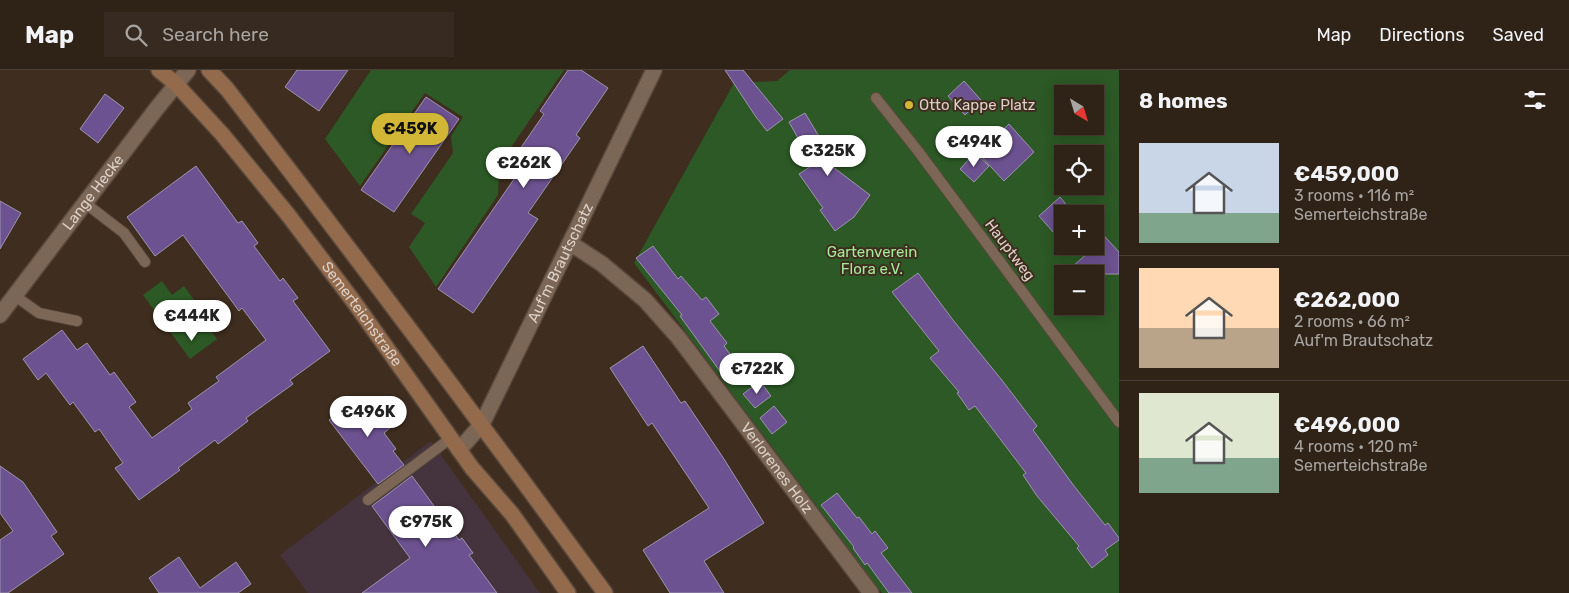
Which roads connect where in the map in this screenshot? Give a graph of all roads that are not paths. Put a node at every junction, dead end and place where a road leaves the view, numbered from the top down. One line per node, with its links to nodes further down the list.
1 (159, 70): 5 (main road, Semerteichstraße)
2 (188, 70): 5 (street, Lange Hecke)
3 (654, 70): 8 (street, Auf'm Brautschatz)
4 (211, 71): 14 (main road, Semerteichstraße)
5 (176, 84): 7 (street, Lange Hecke); 15 (main road, Semerteichstraße)
6 (876, 98): 13 (lane, Hauptweg)
7 (85, 203): 9 (lane); 10 (street, Lange Hecke)
8 (570, 243): 14 (street, Auf'm Brautschatz); 19 (street, Verlorenes Holz)
9 (145, 262)
10 (15, 296): 11 (street, Lange Hecke); 12 (lane)
11 (0, 316)
12 (77, 321)
13 (1119, 422)
14 (482, 424): 15 (street, Auf'm Brautschatz); 18 (main road, Semerteichstraße)
15 (455, 444): 16 (lane); 17 (main road, Semerteichstraße)
16 (368, 500)
17 (568, 593)
18 (605, 593)
19 (871, 593)

